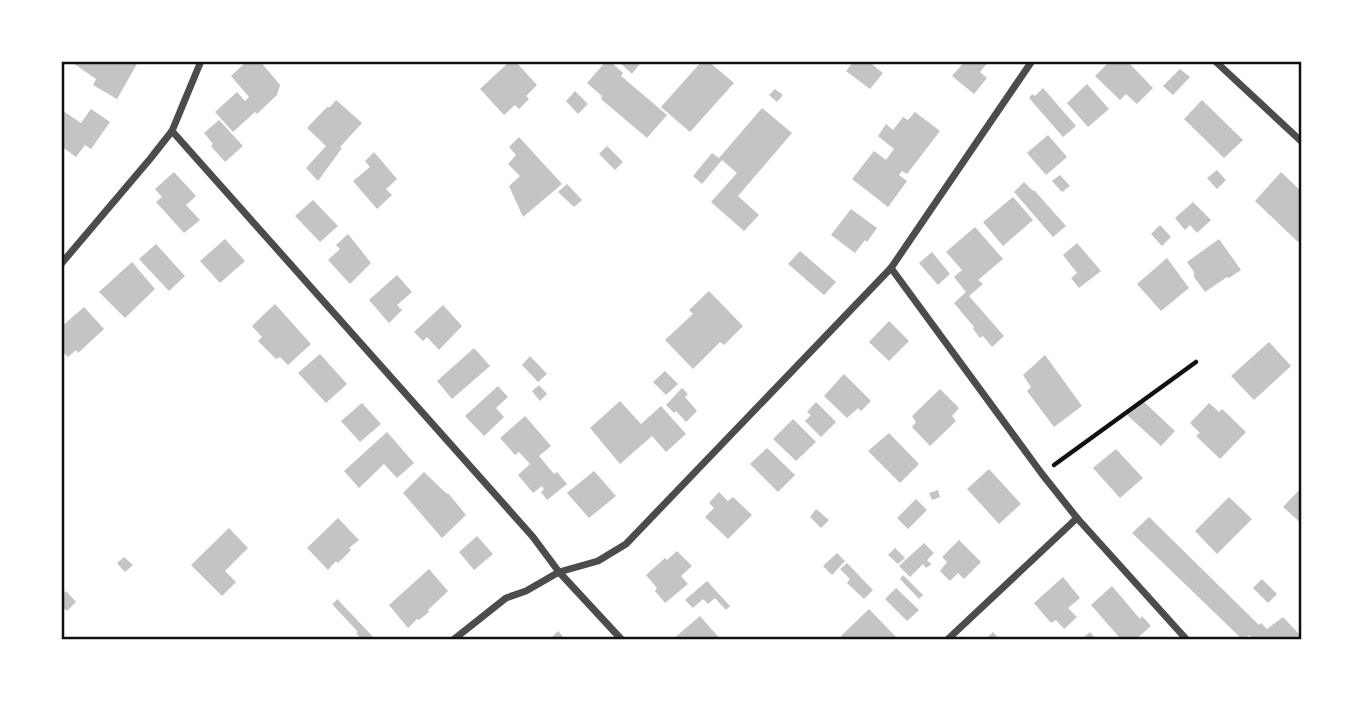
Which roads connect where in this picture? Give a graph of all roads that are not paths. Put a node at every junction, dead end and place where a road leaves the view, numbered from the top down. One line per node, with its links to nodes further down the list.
1 (201, 61): 4 (street)
2 (1032, 61): 7 (street)
3 (1215, 61): 5 (street)
4 (172, 131): 6 (street); 9 (street)
5 (1302, 142)
6 (61, 264)
7 (891, 268): 8 (street); 9 (street)
8 (1077, 518): 12 (street); 13 (street)
9 (559, 572): 10 (street); 11 (street)
10 (453, 640)
11 (622, 640)
12 (947, 640)
13 (1187, 640)

